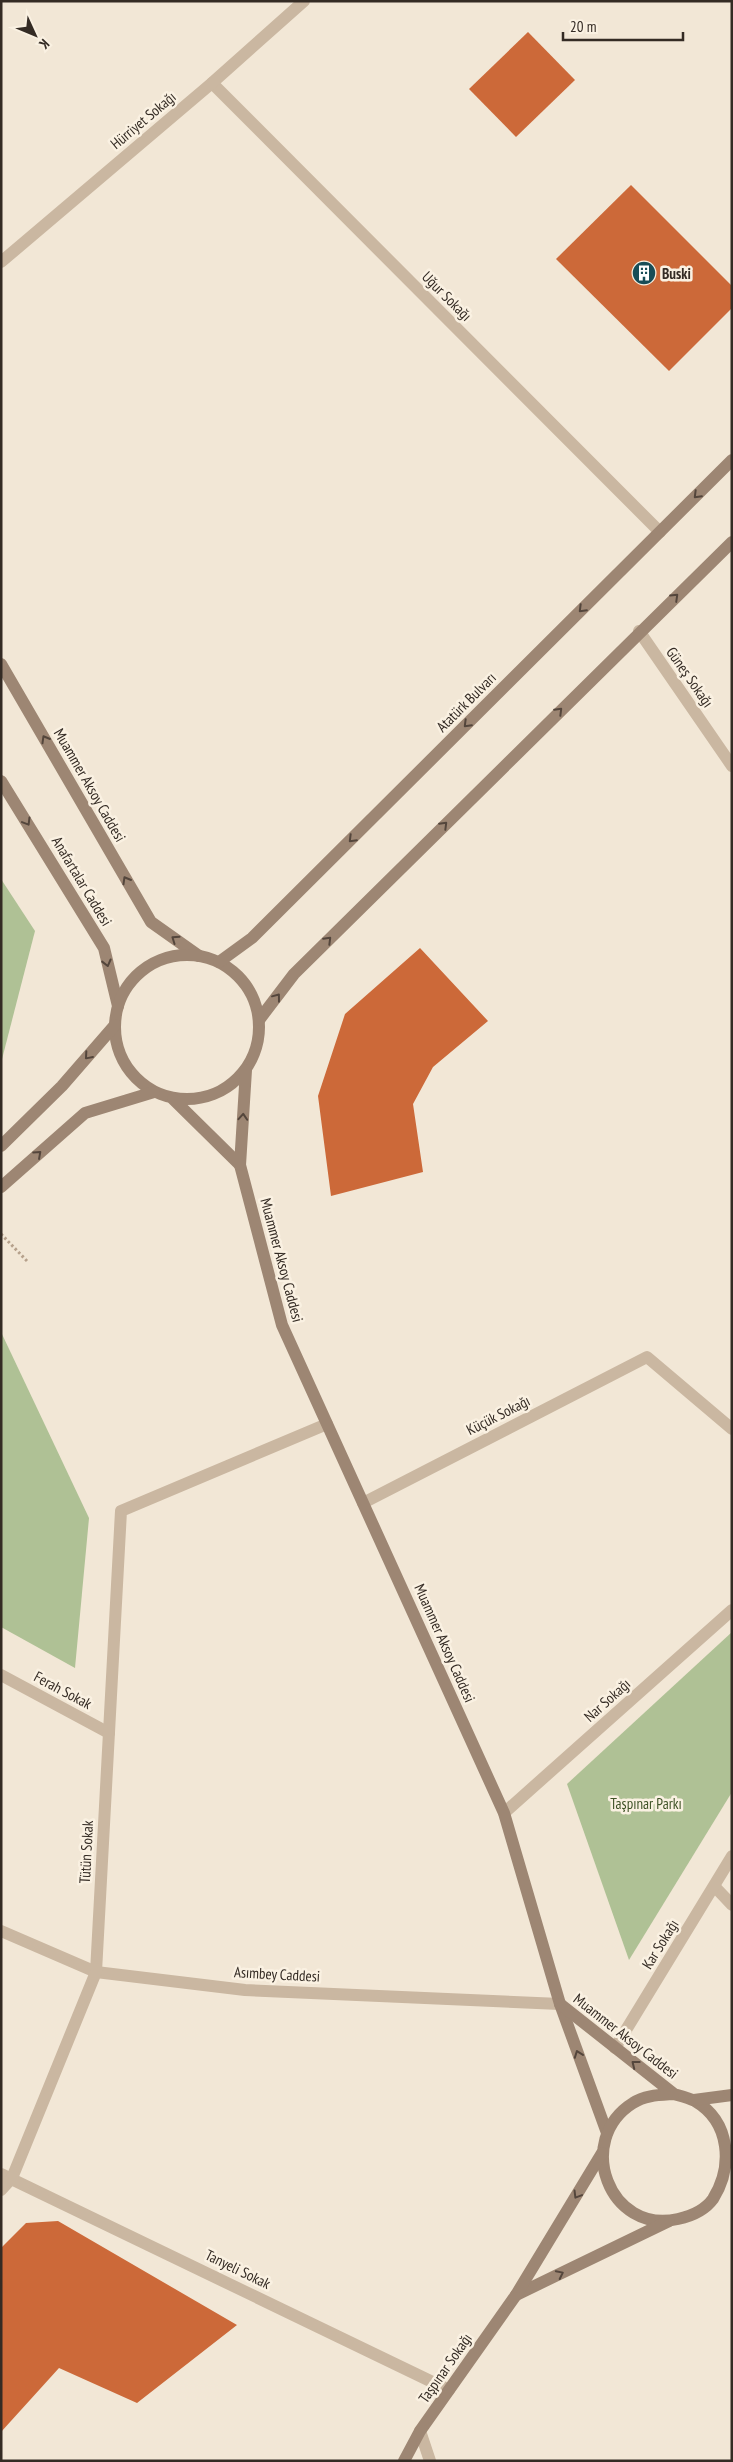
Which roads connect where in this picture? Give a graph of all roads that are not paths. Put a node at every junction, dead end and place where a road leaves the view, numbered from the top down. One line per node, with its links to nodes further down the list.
1 (304, 1): 2 (street, Hürriyet Sokağı)
2 (212, 83): 3 (street, Hürriyet Sokağı); 5 (street, Uğur Sokağı)
3 (1, 262)
4 (732, 460): 5 (main road, Atatürk Bulvarı, one-way to 5)
5 (660, 532): 12 (main road, Atatürk Bulvarı, one-way to 12)
6 (732, 542): 7 (main road, one-way to 6)
7 (639, 631): 9 (street, Güneş Sokağı); 14 (main road, one-way to 7)
8 (1, 664): 11 (main road, Muammer Aksoy Caddesi, one-way to 8)
9 (732, 766)
10 (1, 781): 13 (main road, Anafartalar Caddesi, one-way to 13)
11 (199, 956): 12 (main road); 13 (main road)
12 (219, 962): 14 (main road)
13 (118, 1006): 15 (main road)
14 (259, 1020): 16 (main road)
15 (115, 1026): 17 (main road); 19 (main road, one-way to 19)
16 (246, 1070): 18 (main road); 20 (main road, one-way to 16)
17 (154, 1092): 18 (main road); 21 (main road, one-way to 17)
18 (173, 1099): 20 (main road)
19 (1, 1146)
20 (240, 1164): 22 (main road, Muammer Aksoy Caddesi)
21 (1, 1187)
22 (327, 1424): 24 (main road, Muammer Aksoy Caddesi); 27 (street, Tütün Sokak)
23 (732, 1429): 24 (street, Küçük Sokağı)
24 (363, 1503): 28 (main road, Muammer Aksoy Caddesi)
25 (732, 1610): 28 (street, Nar Sokağı)
26 (1, 1675): 27 (street, Ferah Sokak)
27 (109, 1733): 33 (street, Tütün Sokak)
28 (504, 1813): 34 (main road, Muammer Aksoy Caddesi)
29 (732, 1856): 30 (street, Kar Sokağı)
30 (715, 1887): 31 (street); 35 (street, Kar Sokağı)
31 (732, 1905)
32 (1, 1931): 33 (street, Asımbey Caddesi)
33 (96, 1972): 34 (street, Asımbey Caddesi); 41 (street, Tütün Sokak)
34 (560, 2004): 35 (main road, Muammer Aksoy Caddesi); 39 (main road, one-way to 34)
35 (616, 2048): 36 (main road, Muammer Aksoy Caddesi, one-way to 35)
36 (674, 2094): 38 (main road); 39 (main road)
37 (732, 2095): 38 (main road)
38 (694, 2100): 42 (main road)
39 (607, 2132): 40 (main road)
40 (602, 2154): 44 (main road); 45 (main road, Taşpınar Sokağı, one-way to 45)
41 (7, 2176): 43 (street); 46 (street, Tanyeli Sokak)
42 (727, 2185): 44 (main road)
43 (1, 2190)
44 (668, 2222): 45 (main road, one-way to 44)
45 (516, 2295): 46 (main road, Taşpınar Sokağı)
46 (449, 2390): 47 (main road, Taşpınar Sokağı)
47 (420, 2431): 48 (main road, Taşpınar Sokağı); 49 (street)
48 (404, 2461)
49 (430, 2461)

